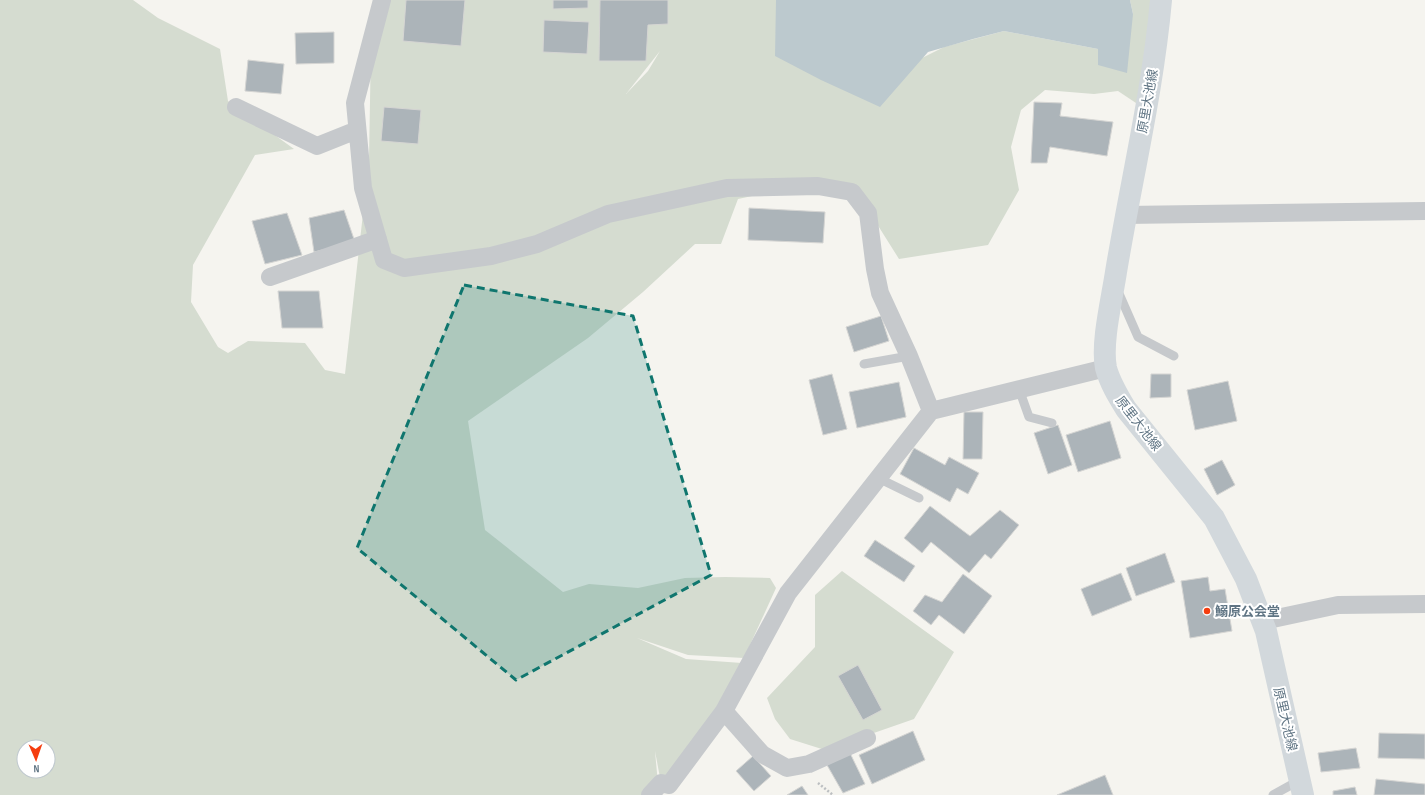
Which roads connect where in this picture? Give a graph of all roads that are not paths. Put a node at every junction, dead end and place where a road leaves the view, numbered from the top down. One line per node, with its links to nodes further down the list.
1 (382, 0): 4 (street)
2 (1162, 0): 6 (main road, 原里大池線)
3 (236, 107): 4 (street)
4 (357, 130): 7 (street)
5 (1425, 211): 6 (street)
6 (1125, 215): 9 (main road, 原里大池線)
7 (378, 239): 8 (street); 10 (street)
8 (270, 277)
9 (1114, 283): 11 (lane); 13 (main road, 原里大池線)
10 (909, 356): 12 (lane); 15 (street)
11 (1174, 356)
12 (864, 364)
13 (1106, 368): 14 (street); 20 (main road, 原里大池線)
14 (1019, 390): 15 (street); 16 (lane)
15 (931, 411): 17 (street)
16 (1052, 423)
17 (878, 478): 18 (lane); 21 (street)
18 (919, 498)
19 (1425, 604): 20 (street)
20 (1262, 621): 23 (main road, 原里大池線)
21 (724, 711): 22 (street); 24 (street)
22 (867, 738)
23 (1301, 788): 26 (lane)
24 (674, 790): 25 (street)
25 (650, 795)
26 (1273, 795)

